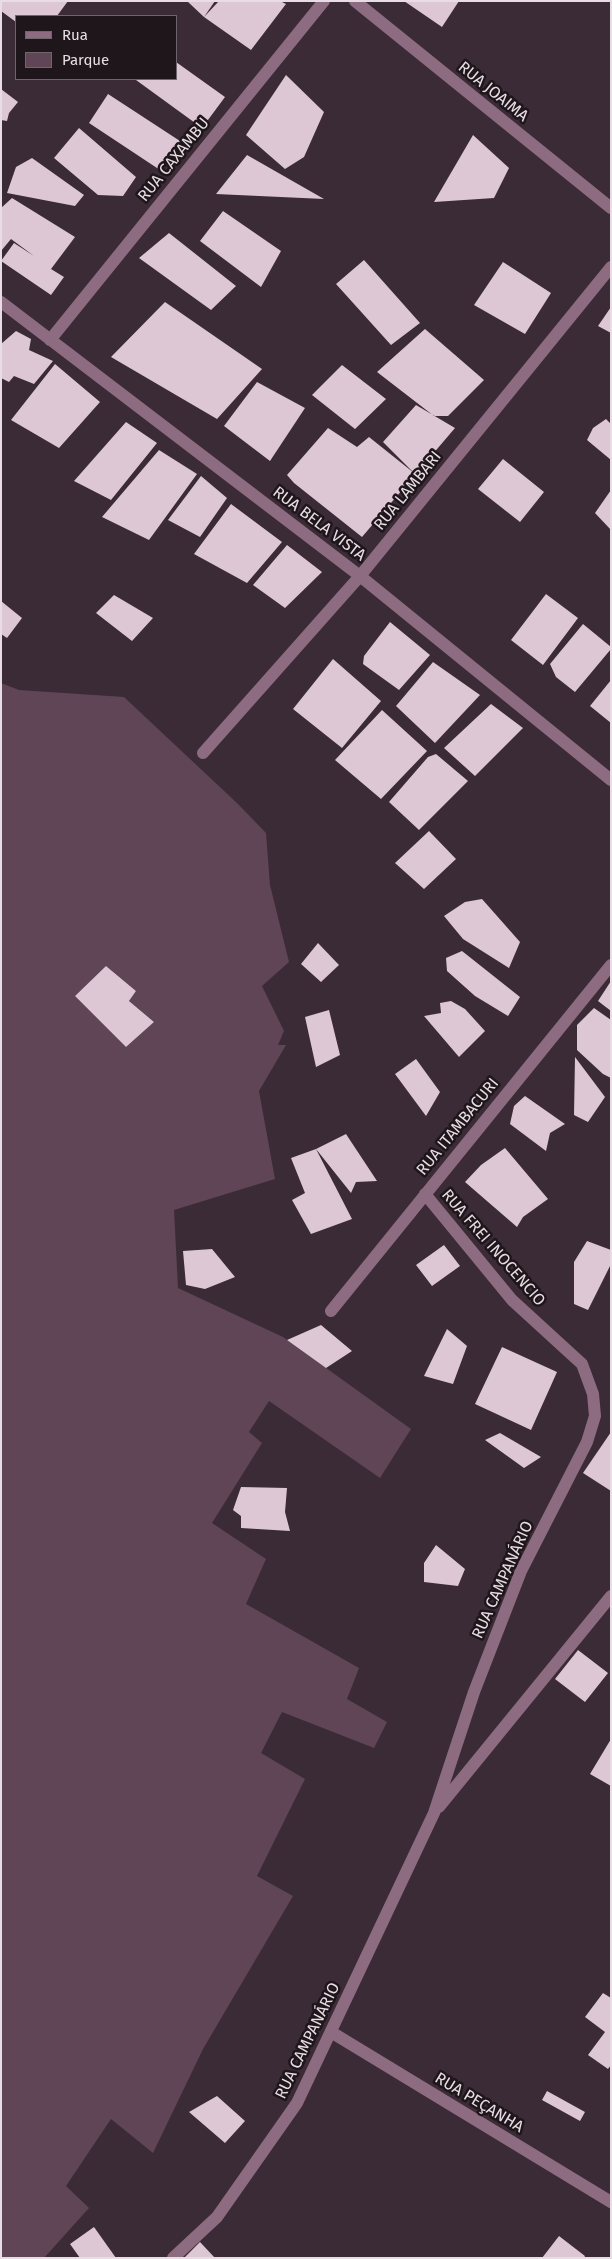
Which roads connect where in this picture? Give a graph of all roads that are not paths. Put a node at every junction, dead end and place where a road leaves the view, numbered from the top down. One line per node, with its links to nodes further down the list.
1 (324, 1): 6 (street, RUA CAXAMBU)
2 (355, 1): 3 (street, RUA JOAIMA)
3 (611, 208)
4 (611, 267): 7 (street, RUA LAMBARI)
5 (1, 302): 6 (street, RUA BELA VISTA)
6 (50, 340): 7 (street, RUA BELA VISTA)
7 (360, 576): 8 (street, RUA LAMBARI); 9 (street, RUA BELA VISTA)
8 (204, 754)
9 (611, 780)
10 (611, 965): 11 (street, RUA ITAMBACURI)
11 (425, 1194): 12 (street, RUA ITAMBACURI); 13 (street, RUA FREI INOCENCIO)
12 (331, 1311)
13 (582, 1364): 15 (street, RUA CAMPANÁRIO)
14 (611, 1596): 15 (street, RUA CAMPANÁRIO)
15 (434, 1813): 16 (street, RUA CAMPANÁRIO)
16 (330, 2032): 17 (street, RUA PEÇANHA); 18 (street, RUA CAMPANÁRIO)
17 (611, 2202)
18 (173, 2258)

